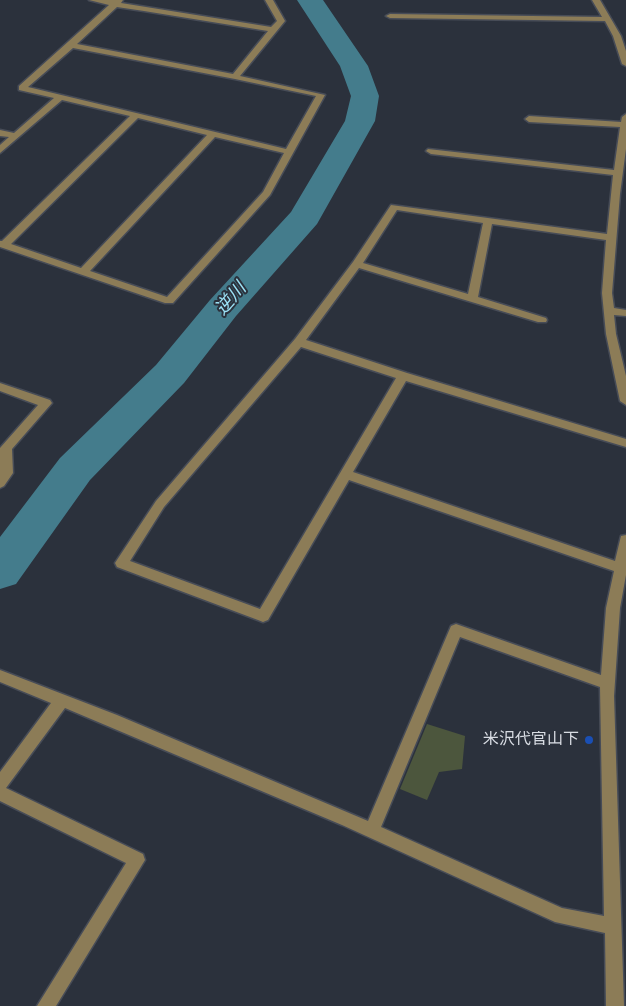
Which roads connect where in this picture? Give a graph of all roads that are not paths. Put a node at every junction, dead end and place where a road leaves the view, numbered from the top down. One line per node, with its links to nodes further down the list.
1 (94, 0): 4 (street)
2 (269, 0): 7 (street)
3 (596, 0): 6 (street)
4 (117, 2): 7 (street); 8 (street)
5 (390, 16): 6 (street)
6 (608, 19): 9 (street)
7 (273, 30): 10 (street)
8 (71, 45): 10 (street); 11 (street)
9 (626, 64)
10 (235, 77): 20 (street)
11 (60, 97): 12 (street); 17 (street)
12 (136, 115): 16 (street); 24 (street)
13 (529, 119): 14 (street)
14 (625, 121): 21 (street)
15 (0, 133): 17 (street)
16 (213, 134): 20 (street); 26 (street)
17 (16, 136): 18 (street)
18 (0, 150)
19 (431, 151): 21 (street)
20 (289, 152): 26 (street)
21 (618, 173): 23 (street)
22 (488, 220): 23 (street); 25 (street); 27 (street)
23 (611, 238): 28 (street)
24 (2, 244): 26 (street)
25 (357, 264): 27 (street); 31 (street)
26 (83, 272)
27 (472, 298): 30 (street)
28 (609, 311): 29 (street); 34 (street)
29 (626, 313)
30 (542, 320)
31 (299, 342): 32 (street); 36 (street)
32 (403, 376): 35 (street); 36 (street)
33 (0, 387): 37 (street)
34 (626, 401)
35 (626, 443)
36 (346, 474): 39 (street)
37 (2, 475)
38 (626, 540): 39 (street)
39 (621, 568): 41 (street)
40 (0, 676): 42 (street)
41 (607, 683): 45 (street); 46 (street)
42 (62, 700): 43 (street); 45 (street)
43 (0, 784)
44 (0, 793): 47 (street)
45 (372, 831): 46 (street)
46 (613, 926): 48 (street)
47 (46, 1006)
48 (614, 1006)

